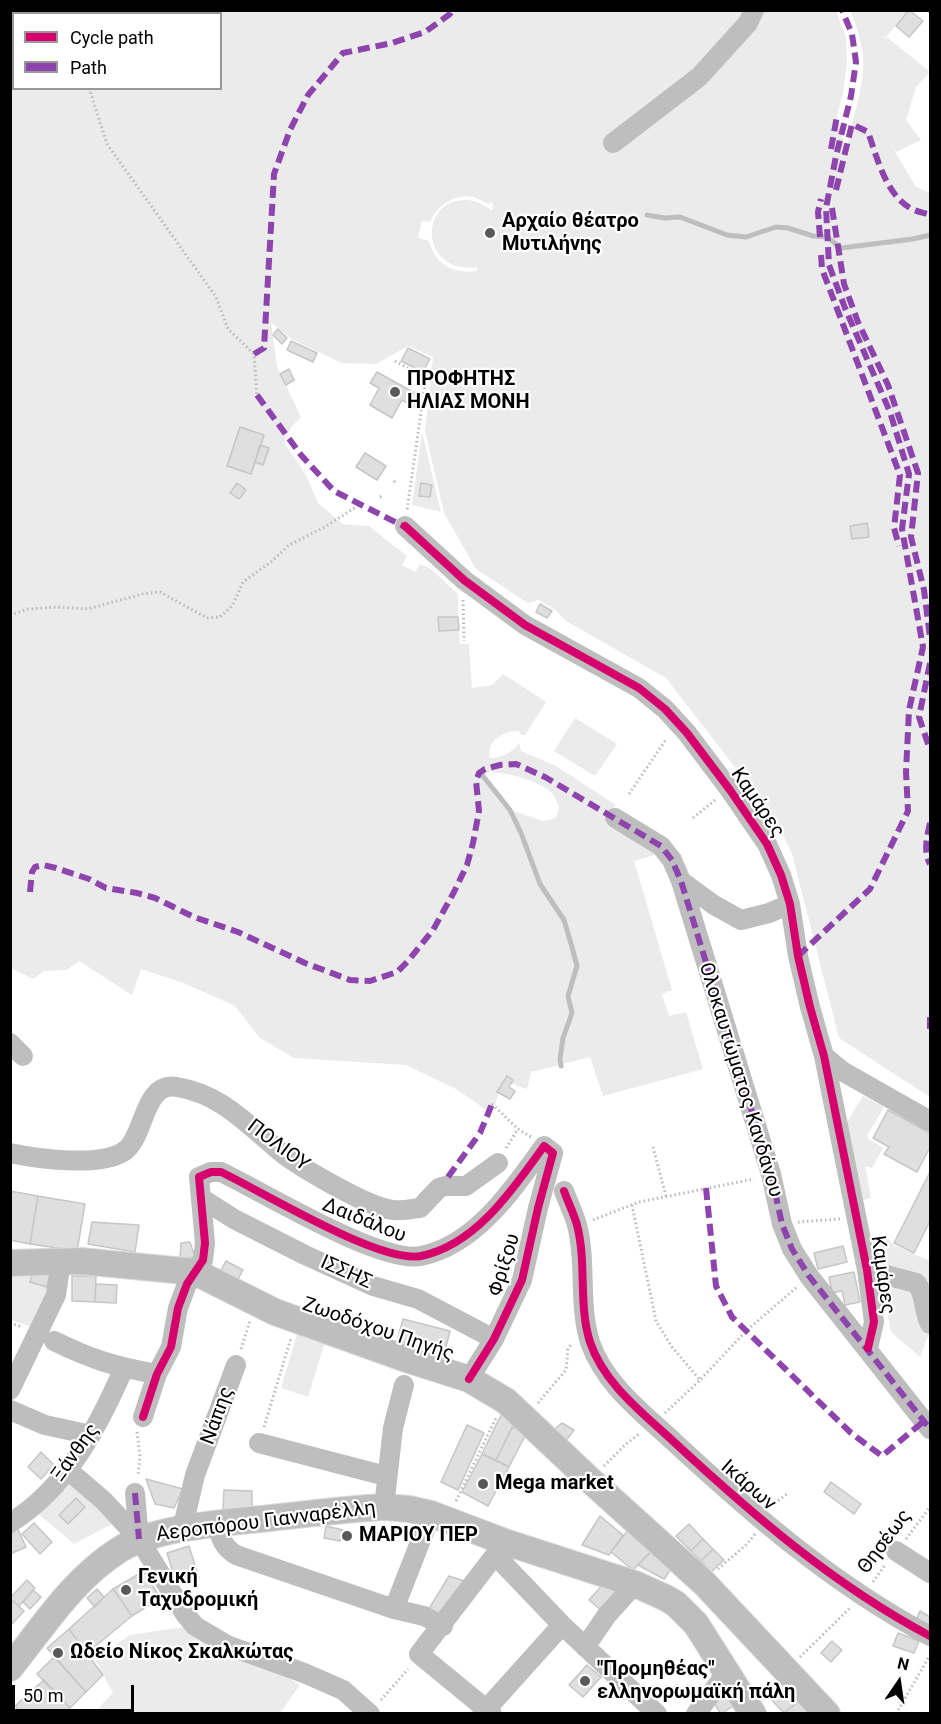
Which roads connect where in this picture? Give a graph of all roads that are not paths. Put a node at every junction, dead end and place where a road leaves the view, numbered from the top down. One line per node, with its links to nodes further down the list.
1 (754, 10): 2 (street)
2 (613, 143)
3 (405, 525): 6 (street, Καμάρες)
4 (615, 818): 5 (street, Ολοκαυτώματος Κανδάνου)
5 (681, 881): 6 (street); 21 (street, Ολοκαυτώματος Κανδάνου)
6 (790, 904): 7 (street, Καμάρες)
7 (824, 1056): 8 (street); 16 (street, Καμάρες)
8 (930, 1121)
9 (548, 1150): 13 (street, Δαιδάλου); 19 (street, Φρίξου)
10 (10, 1153): 11 (street, ΠΟΛΙΟΥ)
11 (498, 1163)
12 (564, 1191): 49 (street, Ικάρων)
13 (201, 1198): 17 (street); 19 (street, ΙΣΣΗΣ)
14 (61, 1261): 15 (main road, Ζωοδόχου Πηγής); 17 (main road, Ζωοδόχου Πηγής); 27 (street)
15 (10, 1263)
16 (867, 1270): 18 (street); 21 (street, Καμάρες)
17 (195, 1272): 24 (street); 25 (main road, Ζωοδόχου Πηγής)
18 (929, 1314)
19 (494, 1339): 25 (street, Φρίξου)
20 (54, 1341): 23 (street)
21 (868, 1348): 30 (street)
22 (236, 1365): 40 (street, Νάπης)
23 (124, 1368): 24 (street); 31 (street, Ξάνθης)
24 (157, 1374): 29 (street)
25 (469, 1379): 58 (main road, Ζωοδόχου Πηγής)
26 (404, 1385): 34 (street)
27 (10, 1390)
28 (10, 1410): 31 (street)
29 (140, 1422)
30 (930, 1429)
31 (91, 1435): 33 (street, Ξάνθης)
32 (259, 1443): 34 (street)
33 (68, 1470): 38 (street, Ξάνθης); 41 (street)
34 (386, 1476): 36 (street)
35 (135, 1493): 41 (street)
36 (384, 1507): 37 (main road, Αεροπόρου Γιανναρέλλη); 39 (main road, Αεροπόρου Γιανναρέλλη)
37 (439, 1517): 42 (main road, Αεροπόρου Γιανναρέλλη); 46 (street)
38 (10, 1523)
39 (217, 1524): 40 (main road, Αεροπόρου Γιανναρέλλη); 46 (street)
40 (182, 1530): 41 (main road, Αεροπόρου Γιανναρέλλη)
41 (139, 1539): 51 (main road, Αεροπόρου Γιανναρέλλη); 53 (street)
42 (501, 1549): 45 (main road, Αεροπόρου Γιανναρέλλη); 47 (street); 48 (street)
43 (896, 1551): 44 (street)
44 (930, 1573)
45 (635, 1584): 50 (street); 52 (main road, Αεροπόρου Γιανναρέλλη)
46 (394, 1609): 48 (street)
47 (562, 1624): 50 (street); 54 (street)
48 (442, 1626): 54 (street)
49 (930, 1636)
50 (585, 1647): 55 (street)
51 (10, 1668)
52 (727, 1672): 56 (street); 57 (main road, Αεροπόρου Γιανναρέλλη)
53 (374, 1709)
54 (487, 1712)
55 (657, 1713)
56 (696, 1713)
57 (753, 1713)
58 (826, 1713)

